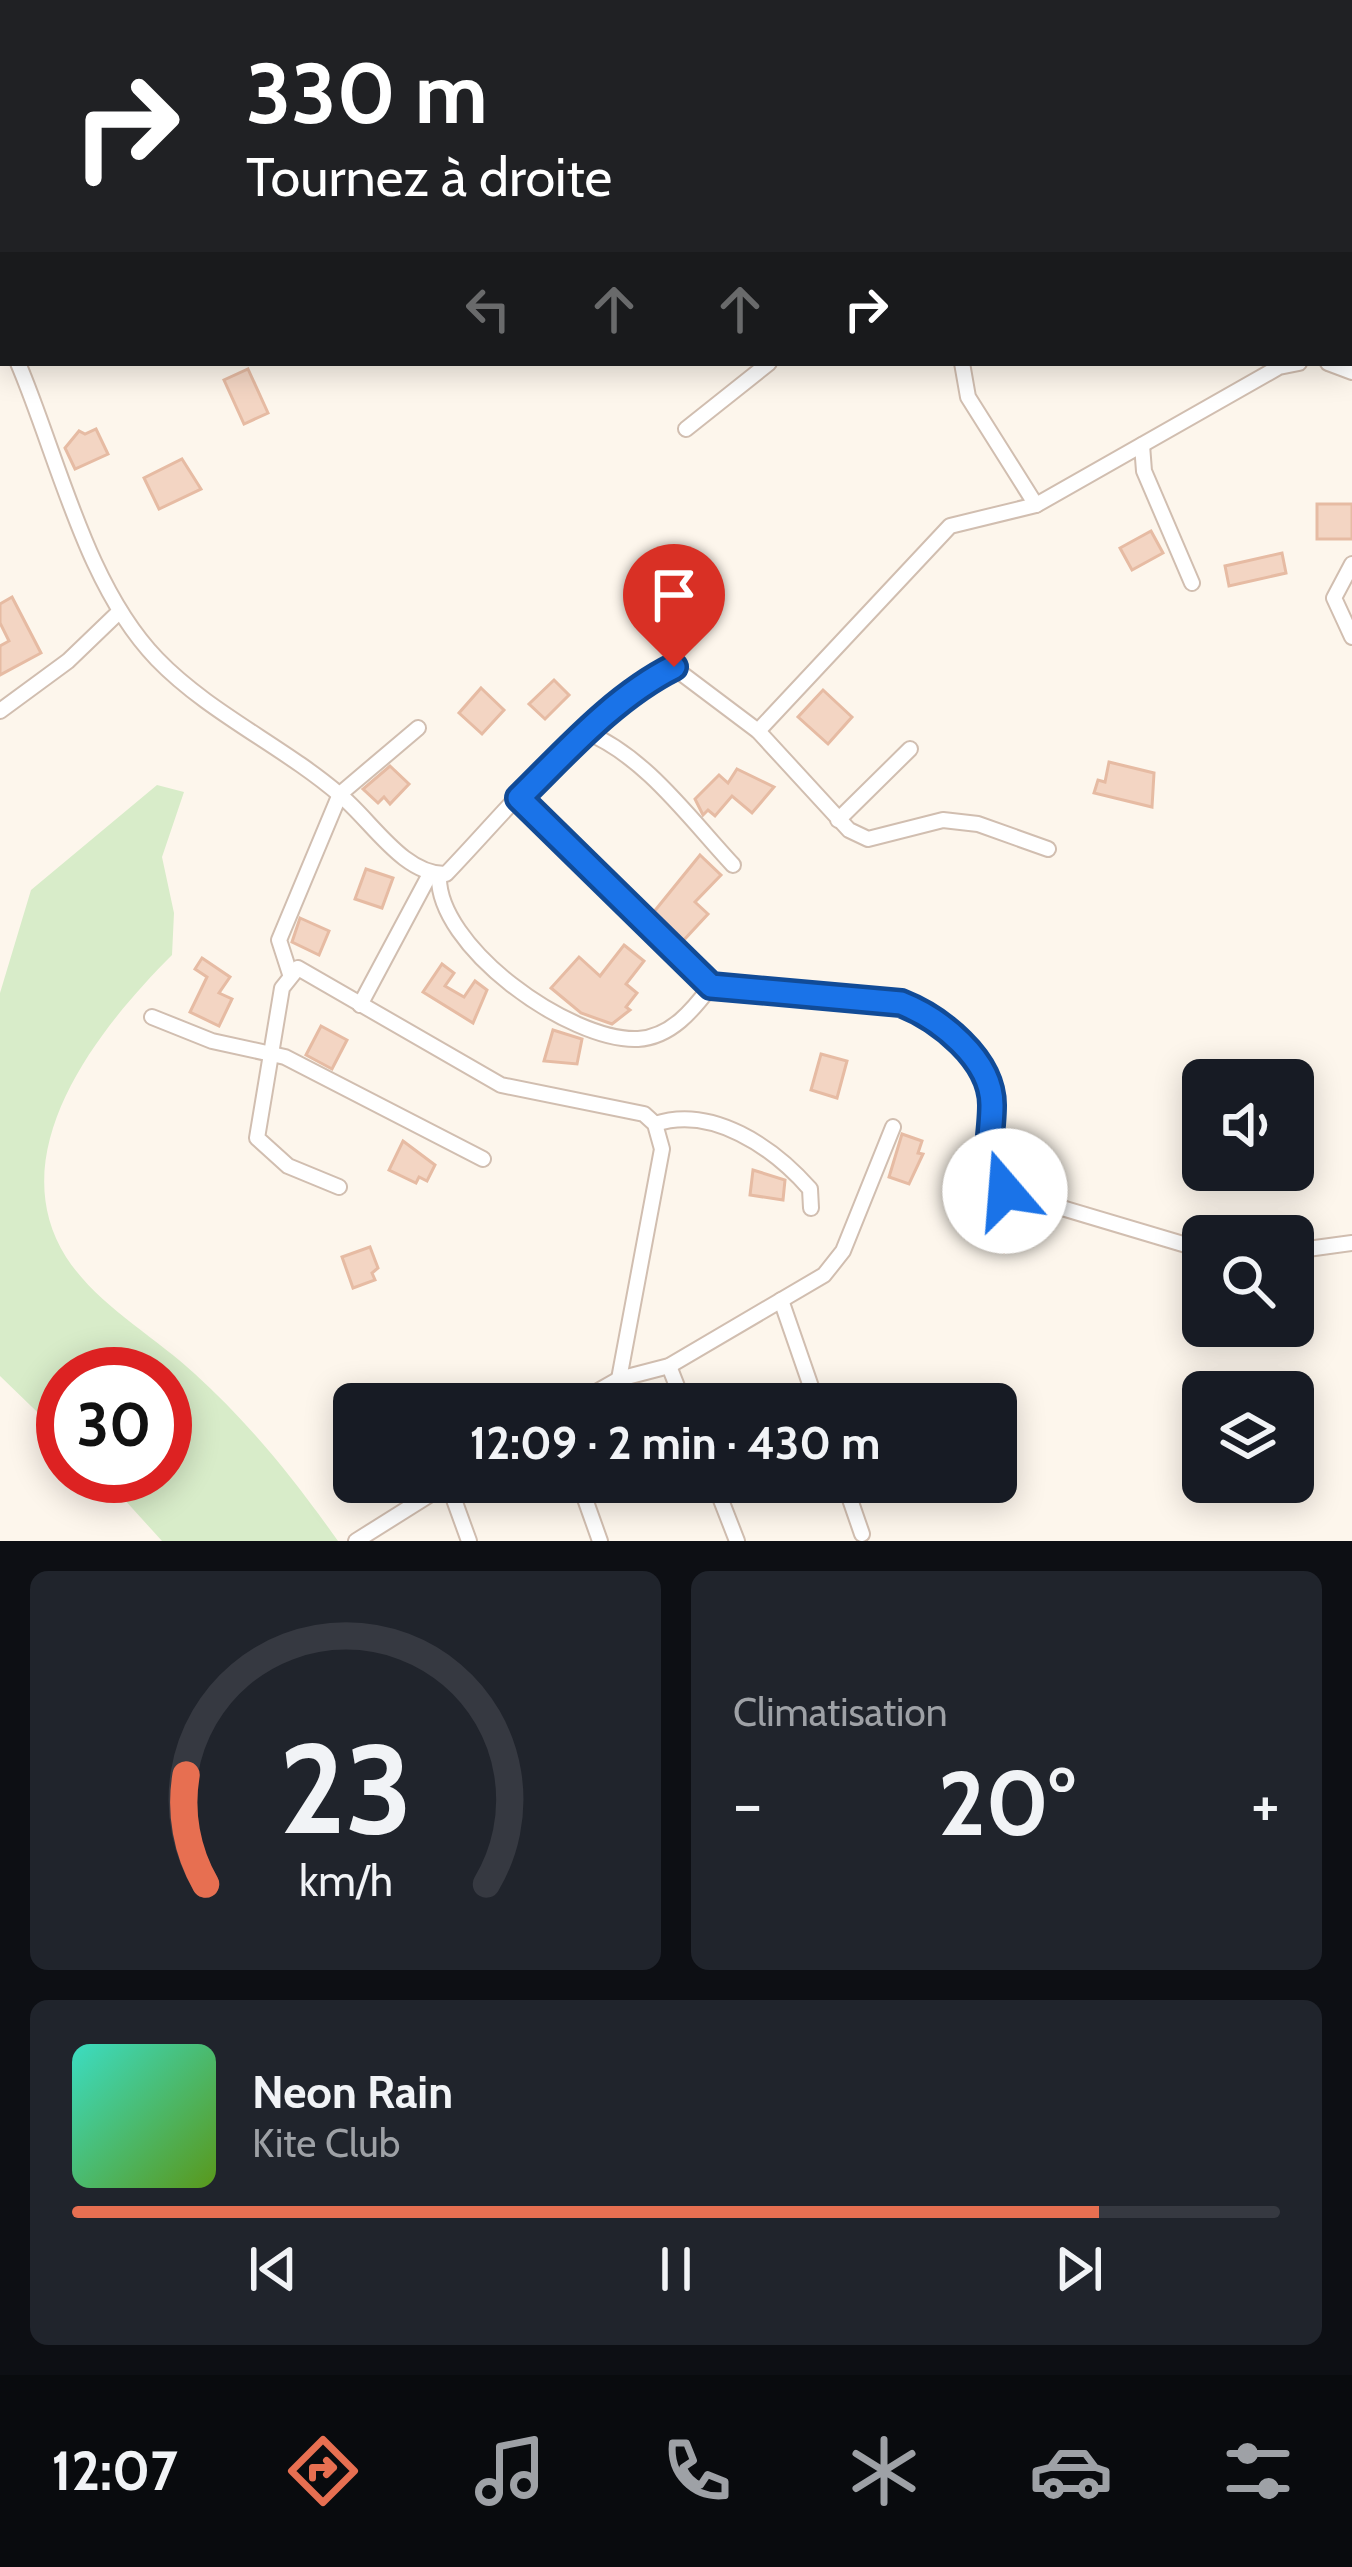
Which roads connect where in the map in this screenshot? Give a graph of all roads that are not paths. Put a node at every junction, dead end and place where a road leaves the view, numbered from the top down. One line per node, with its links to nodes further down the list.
1 (19, 366): 10 (street)
2 (765, 366): 5 (street)
3 (963, 366): 7 (street)
4 (1284, 366): 6 (street)
5 (686, 429)
6 (1142, 445): 7 (street); 9 (street)
7 (1036, 505): 14 (street)
8 (1352, 564): 11 (street)
9 (1192, 583)
10 (120, 611): 12 (street); 17 (street)
11 (1352, 637)
12 (0, 711)
13 (418, 728): 17 (street)
14 (758, 731): 15 (street); 19 (street)
15 (586, 732): 18 (street); 21 (street)
16 (910, 749): 19 (street)
17 (340, 794): 22 (street); 23 (street)
18 (519, 798): 22 (street); 24 (street)
19 (838, 820): 20 (street)
20 (1048, 849)
21 (734, 865)
22 (434, 874): 24 (street); 25 (street)
23 (290, 974): 25 (street); 27 (street)
24 (711, 986): 33 (street)
25 (360, 1004): 28 (street)
26 (152, 1017): 27 (street)
27 (269, 1054): 30 (street); 31 (street)
28 (655, 1124): 32 (street); 38 (street)
29 (893, 1126): 36 (street)
30 (483, 1160)
31 (339, 1187)
32 (811, 1208)
33 (1182, 1243)
34 (1352, 1243): 35 (street)
35 (1314, 1248)
36 (781, 1300): 37 (street); 41 (street)
37 (669, 1366): 38 (street); 40 (street)
38 (619, 1379): 39 (street)
39 (612, 1383)
40 (675, 1383)
41 (810, 1383)
42 (417, 1503): 48 (street)
43 (456, 1503): 49 (street)
44 (586, 1503): 50 (street)
45 (722, 1503): 51 (street)
46 (851, 1503): 47 (street)
47 (862, 1534)
48 (356, 1541)
49 (469, 1541)
50 (600, 1541)
51 (736, 1541)

